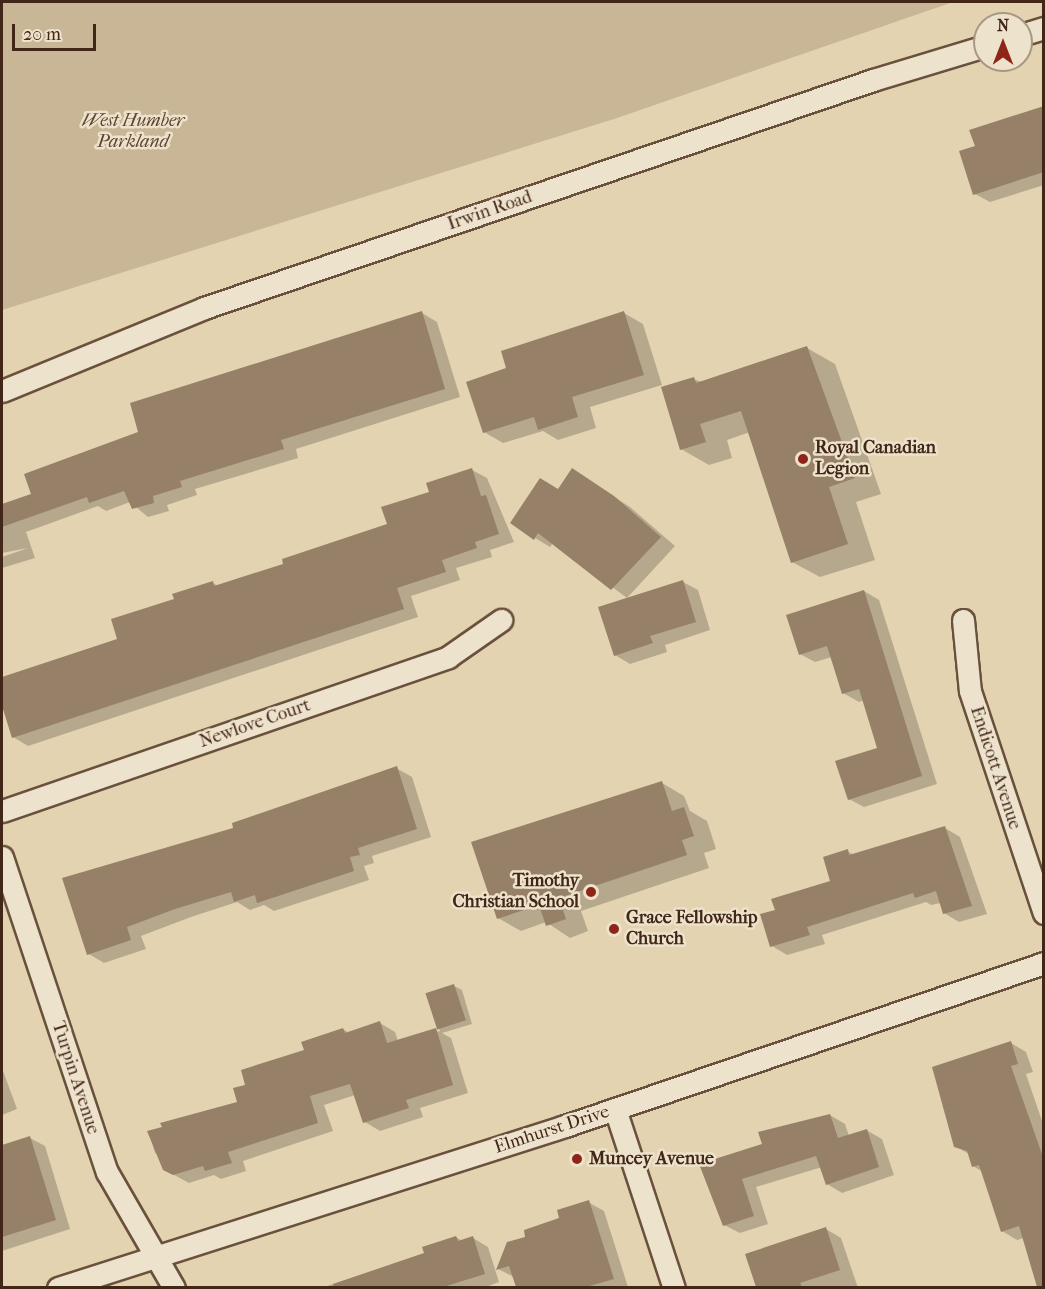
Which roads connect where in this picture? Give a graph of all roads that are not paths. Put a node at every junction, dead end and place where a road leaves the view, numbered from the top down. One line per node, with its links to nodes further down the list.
1 (973, 50): 2 (street, Irwin Road)
2 (2, 391)
3 (963, 620): 7 (street, Endicott Avenue)
4 (501, 621): 5 (street, Newlove Court)
5 (2, 811)
6 (2, 857): 10 (street, Turpin Avenue)
7 (1044, 913)
8 (1044, 963): 9 (street, Elmhurst Drive)
9 (615, 1109): 10 (street, Elmhurst Drive); 13 (street)
10 (156, 1255): 11 (street, Elmhurst Drive); 12 (street, Turpin Avenue)
11 (58, 1287)
12 (174, 1287)
13 (674, 1287)

